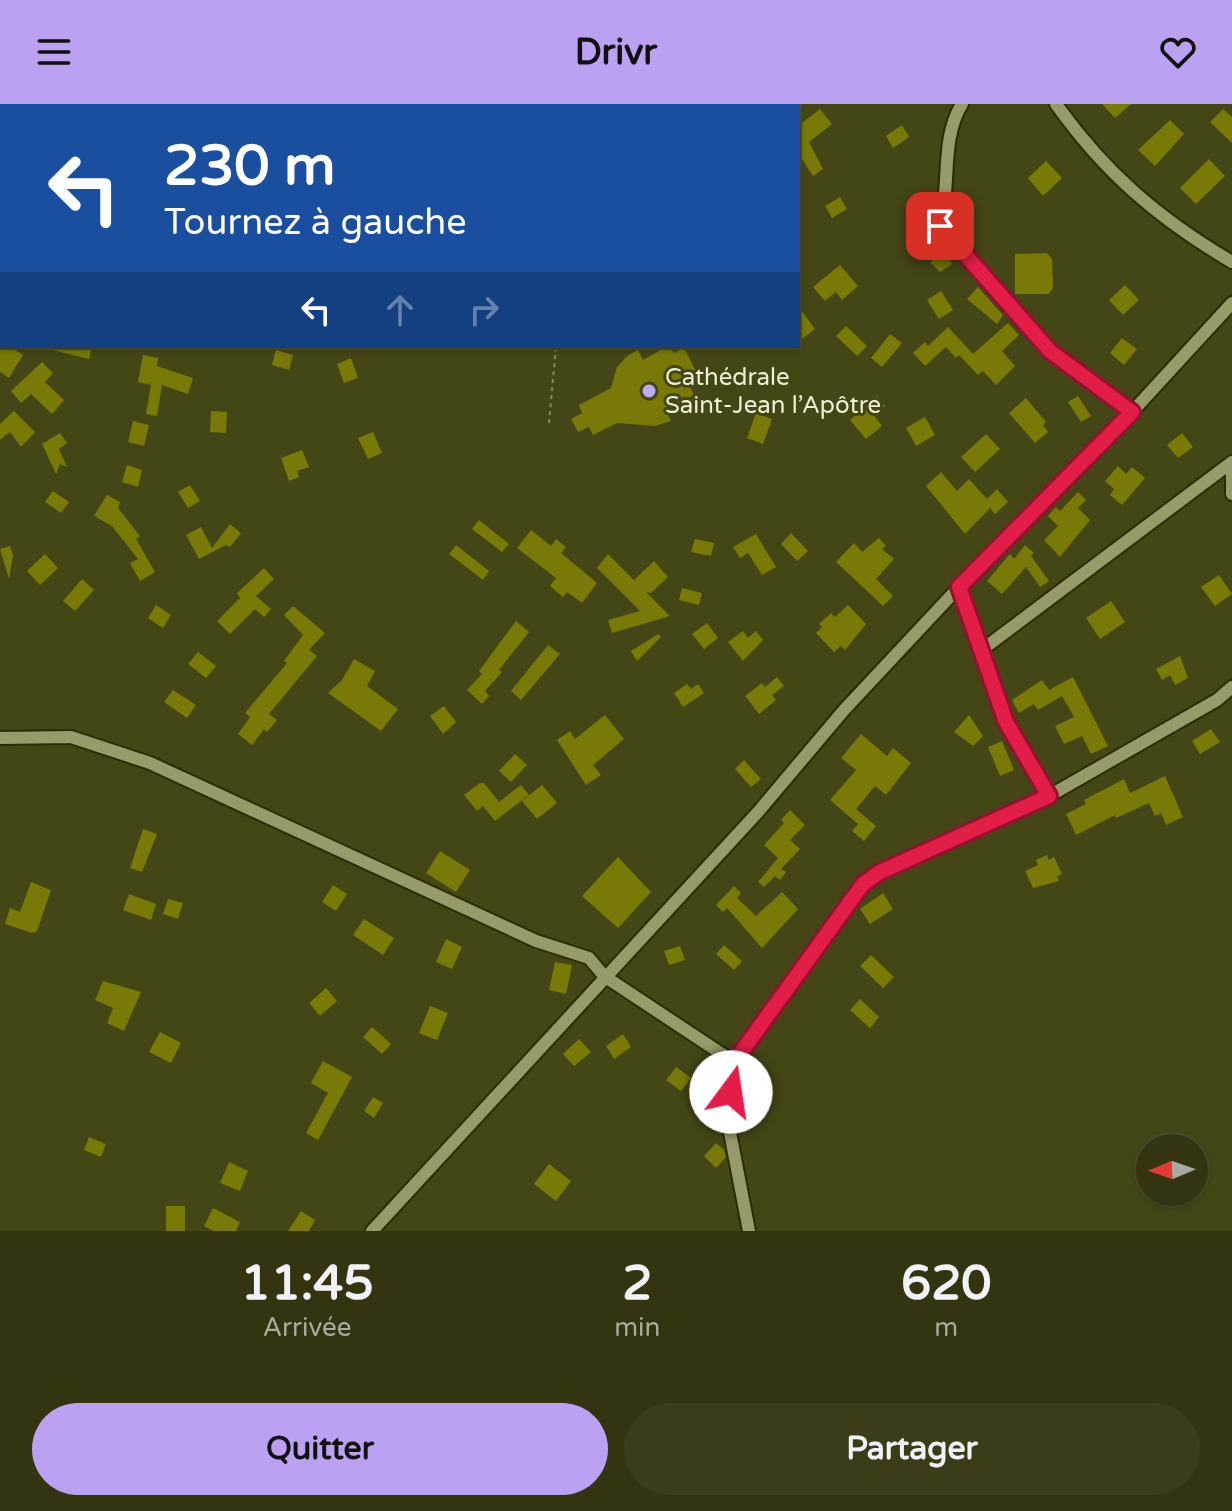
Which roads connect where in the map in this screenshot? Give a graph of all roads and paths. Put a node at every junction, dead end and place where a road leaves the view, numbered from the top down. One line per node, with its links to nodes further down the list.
1 (962, 104): 6 (street)
2 (1056, 104): 3 (street)
3 (1232, 262)
4 (1232, 303): 6 (street)
5 (556, 348): 7 (path)
6 (1132, 412): 11 (street)
7 (549, 423)
8 (1232, 462): 12 (street)
9 (1232, 474): 10 (street)
10 (1232, 494)
11 (959, 587): 12 (street); 16 (street)
12 (983, 649): 15 (street)
13 (1232, 687): 15 (street)
14 (0, 738): 16 (street)
15 (1049, 796): 17 (street)
16 (604, 976): 17 (street); 18 (street)
17 (734, 1062): 19 (street)
18 (372, 1231)
19 (749, 1231)

